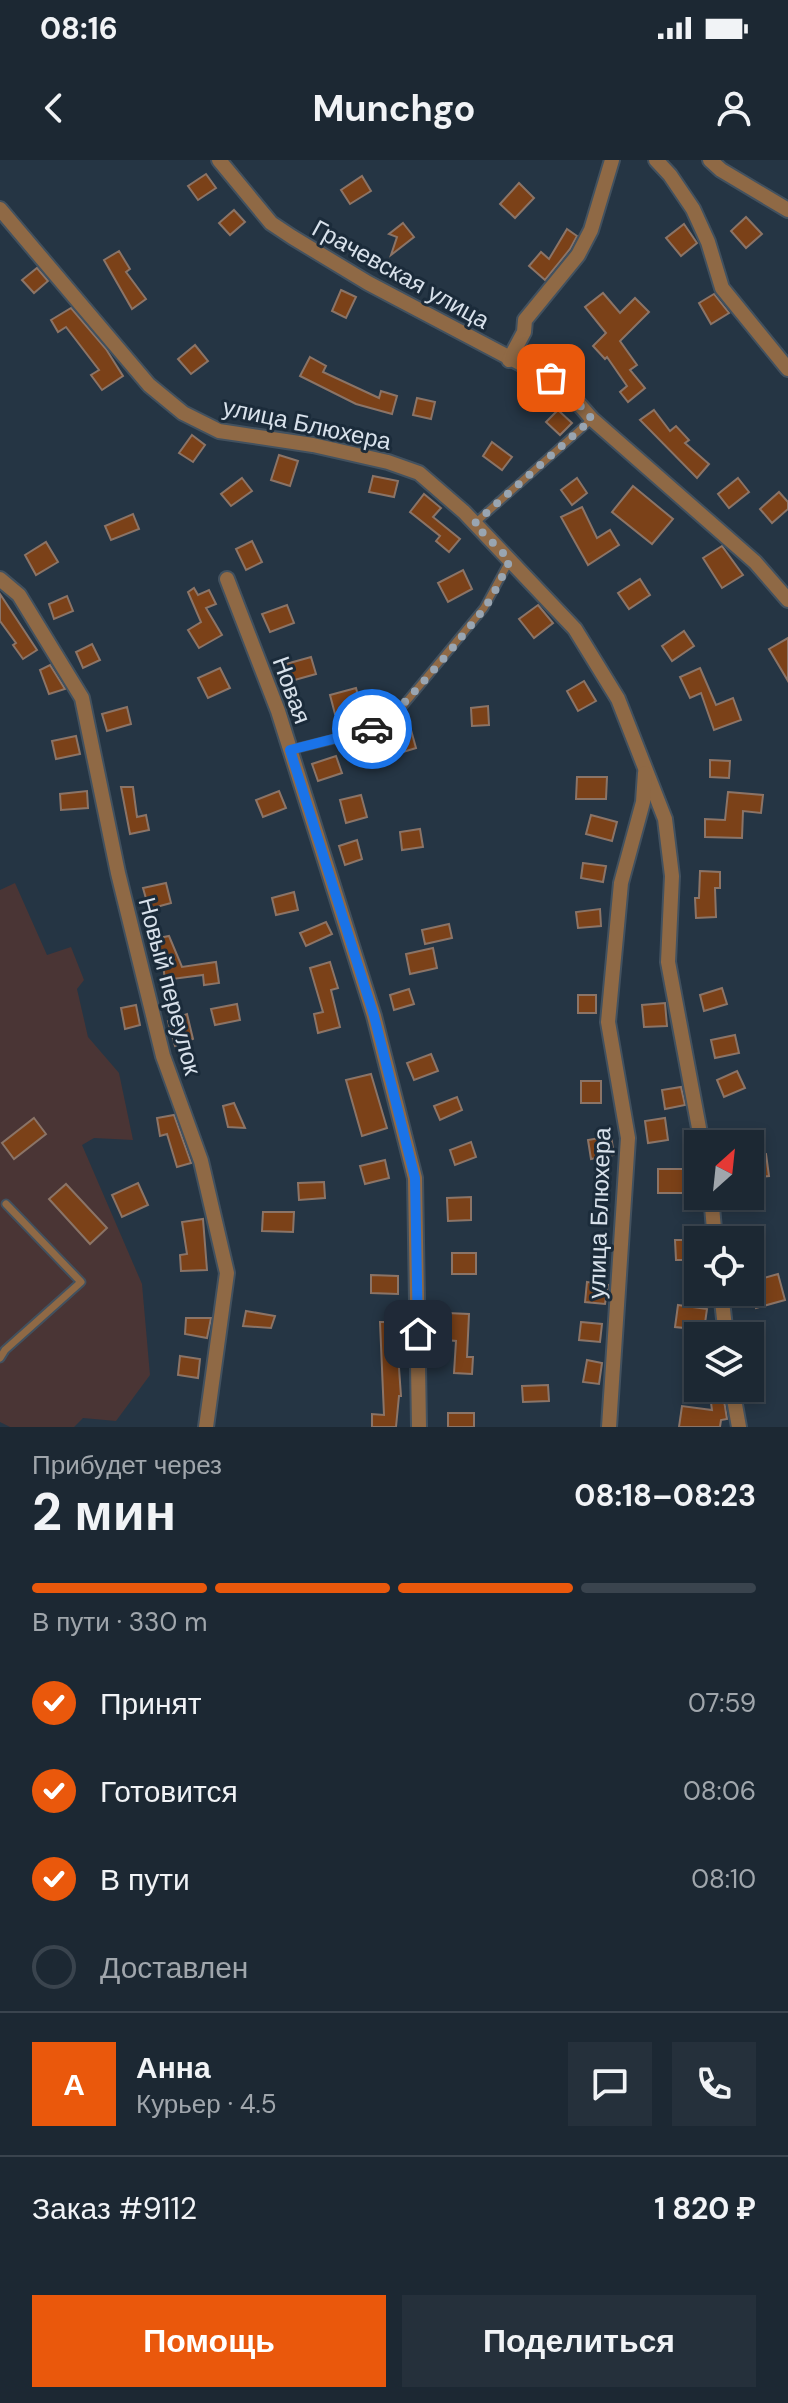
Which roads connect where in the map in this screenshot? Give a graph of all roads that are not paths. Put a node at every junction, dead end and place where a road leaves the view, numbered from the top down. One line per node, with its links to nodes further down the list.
1 (219, 160): 7 (street, Грачевская улица)
2 (612, 160): 7 (street)
3 (656, 160): 8 (street)
4 (710, 160): 6 (street)
5 (0, 209): 10 (street, улица Блюхера)
6 (788, 210)
7 (509, 360): 9 (street, Грачевская улица)
8 (788, 369)
9 (592, 419): 10 (lane); 14 (street, Грачевская улица)
10 (474, 524): 11 (street, улица Блюхера)
11 (510, 560): 15 (lane); 16 (street, улица Блюхера)
12 (0, 579): 21 (street, Новый переулок)
13 (227, 579): 15 (street, Новая)
14 (788, 600)
15 (290, 750): 22 (street, Новая)
16 (646, 766): 17 (street, улица Блюхера); 23 (street, улица Блюхера)
17 (699, 1130)
18 (6, 1204): 19 (lane)
19 (0, 1358)
20 (735, 1402): 24 (street)
21 (206, 1427)
22 (419, 1427)
23 (609, 1427)
24 (739, 1427)

